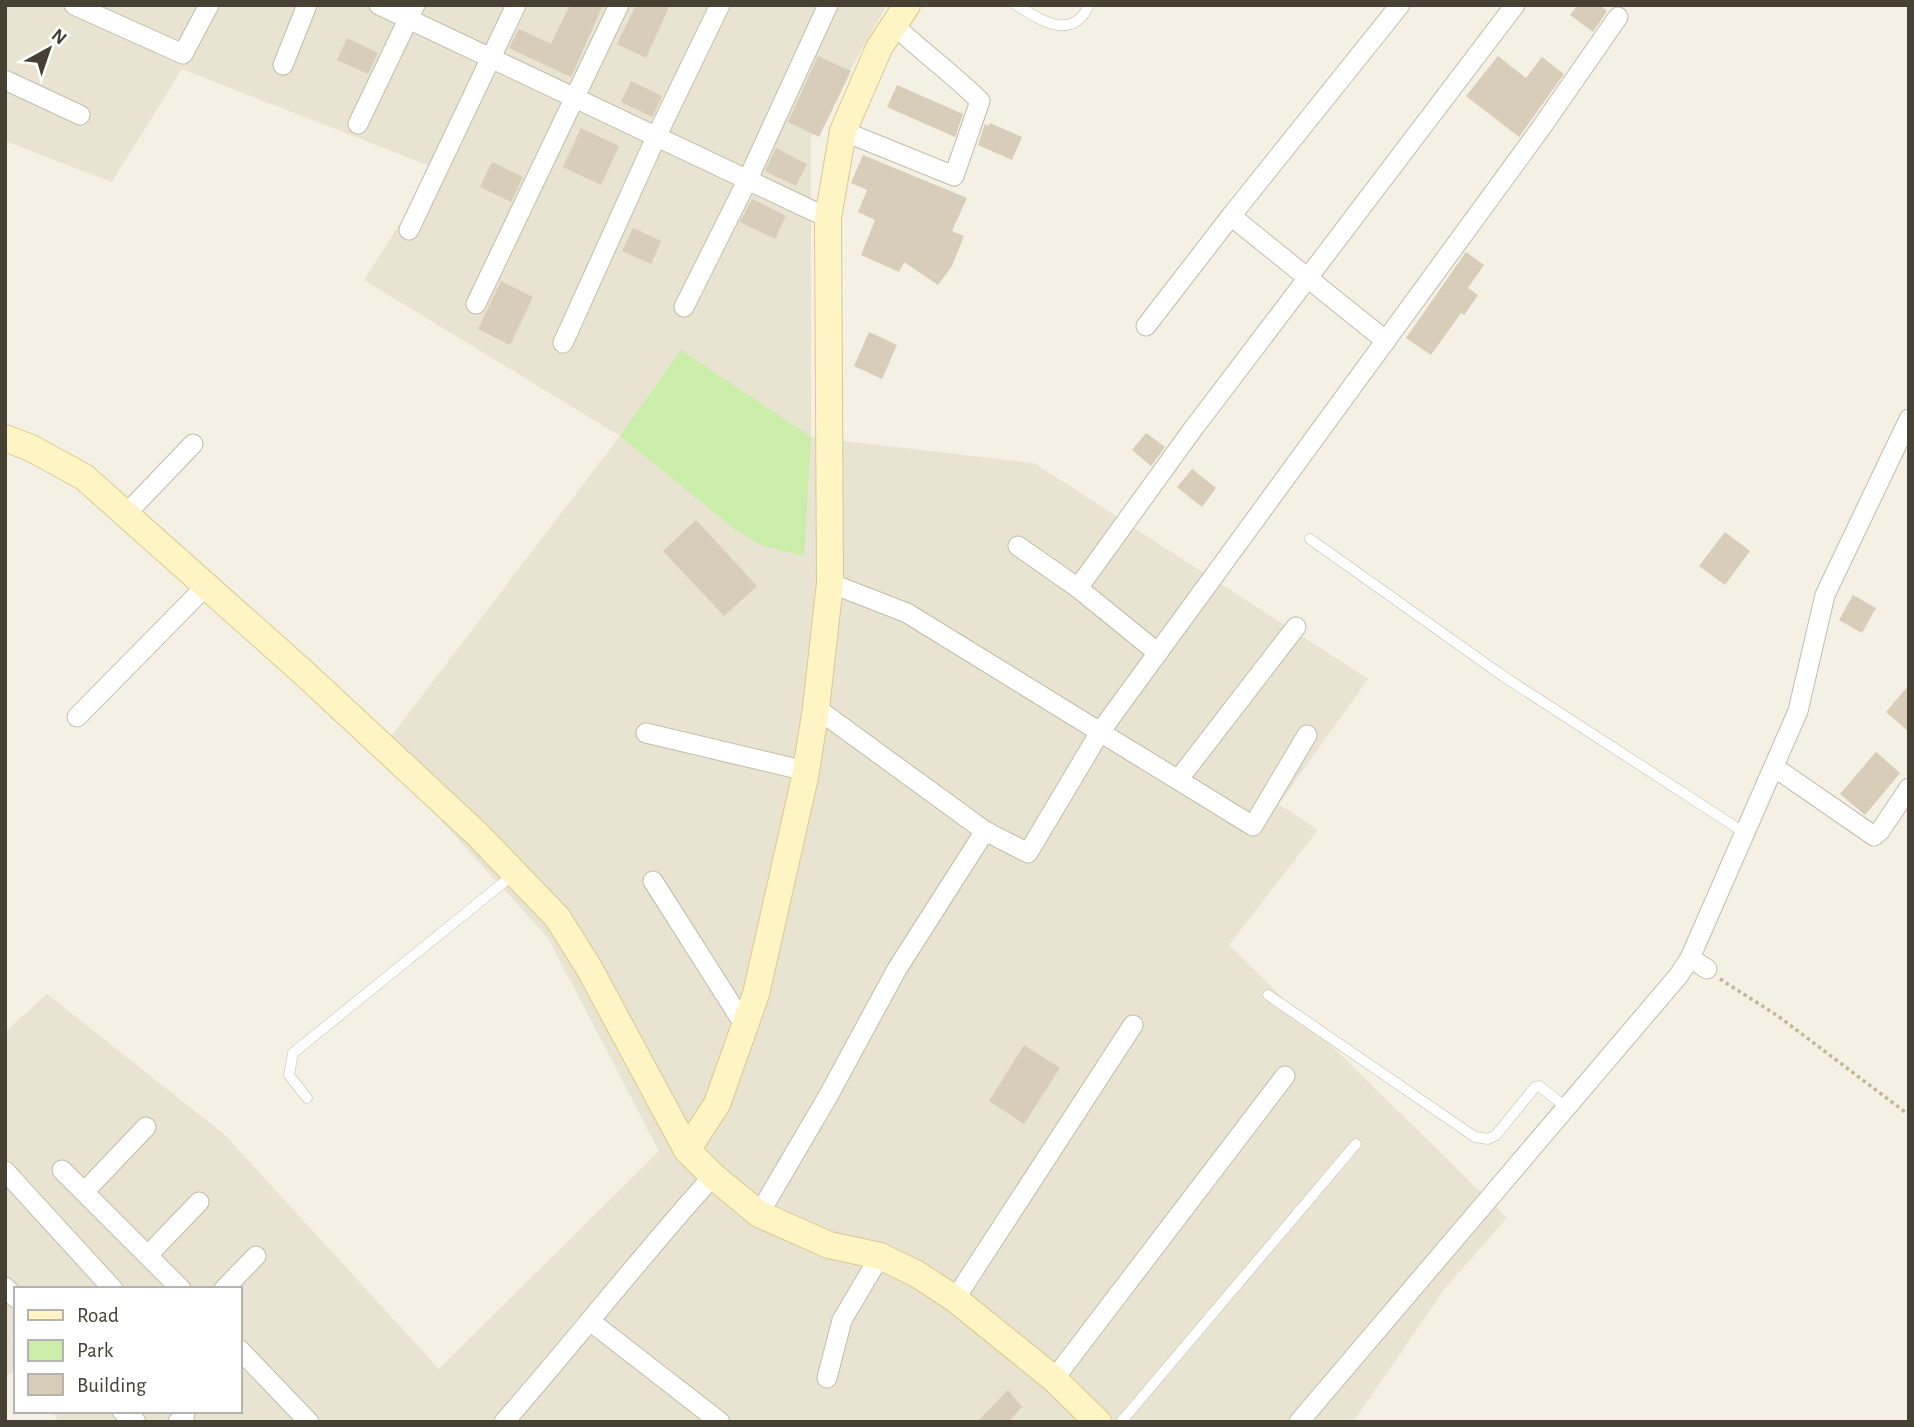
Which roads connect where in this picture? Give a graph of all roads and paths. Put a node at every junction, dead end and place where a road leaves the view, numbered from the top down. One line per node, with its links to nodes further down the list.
1 (74, 5): 13 (street)
2 (209, 5): 13 (street)
3 (307, 5): 18 (street)
4 (379, 5): 14 (street)
5 (516, 5): 17 (street)
6 (619, 5): 20 (street)
7 (720, 5): 24 (street)
8 (828, 5): 25 (street)
9 (1016, 5): 10 (lane)
10 (1089, 5)
11 (1401, 5): 26 (street)
12 (1515, 5): 29 (street)
13 (98, 10)
14 (412, 13): 17 (street); 22 (street)
15 (901, 15): 23 (street); 23 (street)
16 (1618, 16): 33 (street)
17 (492, 58): 20 (street); 28 (street)
18 (283, 65)
19 (5, 80): 21 (street)
20 (575, 97): 24 (street); 30 (street)
21 (80, 116)
22 (358, 124)
23 (843, 131): 27 (street)
24 (657, 135): 25 (street); 34 (street)
25 (748, 178): 27 (street); 31 (street)
26 (1231, 216): 29 (street); 32 (street)
27 (828, 218): 41 (street)
28 (409, 230)
29 (1307, 278): 33 (street); 43 (street)
30 (476, 304)
31 (684, 307)
32 (1146, 326)
33 (1386, 341): 45 (street)
34 (563, 343)
35 (1909, 419): 51 (street)
36 (5, 438): 38 (street)
37 (193, 444): 38 (street)
38 (125, 514): 42 (street)
39 (1310, 539): 56 (lane)
40 (1018, 546): 43 (street)
41 (830, 583): 46 (street); 48 (street)
42 (206, 586): 47 (street); 57 (street)
43 (1078, 588): 45 (street)
44 (1296, 627): 53 (street)
45 (1158, 653): 48 (street)
46 (816, 708): 52 (street); 55 (street)
47 (77, 717)
48 (1100, 732): 53 (street); 55 (street)
49 (646, 733): 52 (street)
50 (1307, 735): 53 (street)
51 (1774, 767): 54 (street); 56 (street)
52 (806, 771): 63 (street)
53 (1178, 780)
54 (1909, 788)
55 (985, 831): 76 (street)
56 (1745, 833): 59 (street)
57 (514, 873): 65 (lane); 70 (street)
58 (653, 881): 63 (street)
59 (1690, 957): 60 (street); 66 (street)
60 (1707, 970): 67 (path)
61 (1268, 995): 66 (lane)
62 (1133, 1025): 83 (street)
63 (745, 1026): 70 (street)
64 (1285, 1076): 87 (street)
65 (307, 1098)
66 (1566, 1107): 93 (street)
67 (1909, 1115)
68 (146, 1127): 74 (street)
69 (1356, 1144): 92 (lane)
70 (687, 1150): 73 (street)
71 (62, 1170): 74 (street)
72 (5, 1171): 80 (street)
73 (713, 1176): 76 (street); 84 (street)
74 (84, 1192): 77 (street)
75 (199, 1202): 77 (street)
76 (759, 1214): 79 (street)
77 (148, 1255): 81 (street)
78 (256, 1256): 82 (street)
79 (880, 1256): 83 (street); 86 (street)
80 (111, 1287)
81 (179, 1287)
82 (226, 1287)
83 (955, 1299): 87 (street)
84 (590, 1321): 89 (street); 90 (street)
85 (242, 1352): 88 (street)
86 (827, 1378)
87 (1054, 1379): 91 (street)
88 (309, 1422)
89 (504, 1422)
90 (720, 1422)
91 (1098, 1422)
92 (1121, 1422)
93 (1299, 1422)

